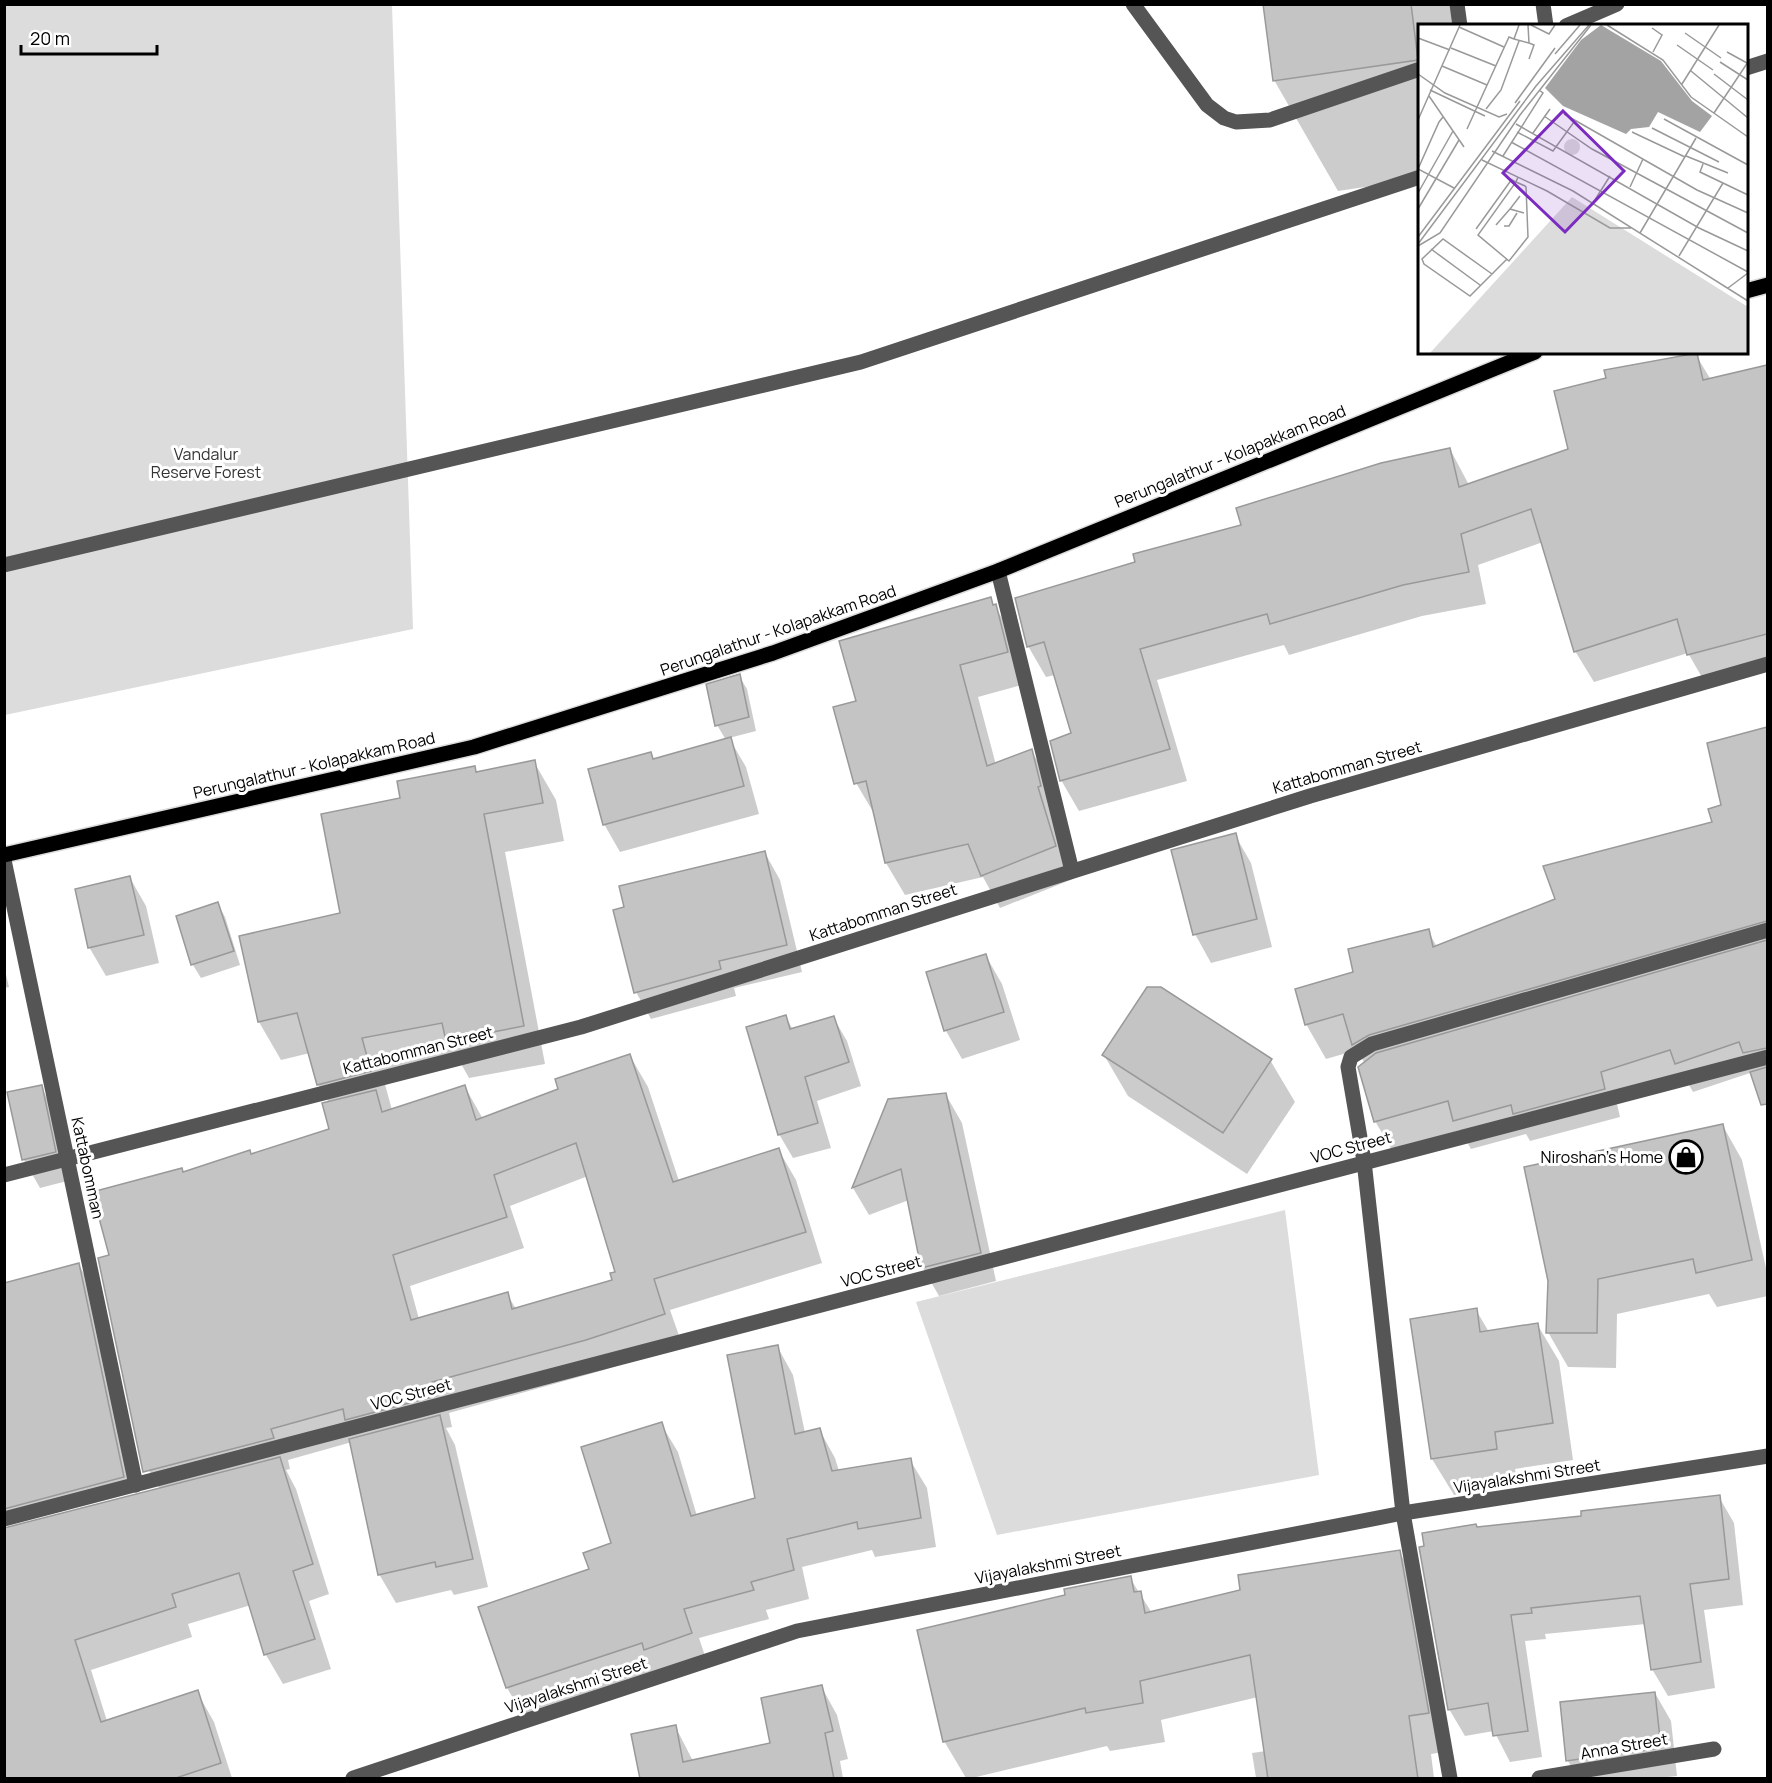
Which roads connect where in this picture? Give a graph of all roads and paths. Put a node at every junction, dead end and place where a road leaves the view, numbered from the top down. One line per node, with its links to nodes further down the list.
1 (1133, 4): 10 (street)
2 (1457, 4): 5 (street)
3 (1543, 4): 6 (street)
4 (1617, 4): 7 (street)
5 (1460, 24)
6 (1546, 24)
7 (1571, 24)
8 (1767, 61): 9 (street)
9 (1748, 67)
10 (1418, 69)
11 (1418, 177): 15 (street)
12 (1767, 285): 13 (main road)
13 (1748, 290)
14 (1529, 354): 16 (main road, Perungalathur - Kolapakkam Road)
15 (4, 565)
16 (998, 571): 18 (main road, Perungalathur - Kolapakkam Road); 19 (street)
17 (1767, 664): 19 (street, Kattabomman Street)
18 (4, 857): 22 (street, Kattabomman)
19 (1072, 871): 22 (street, Kattabomman Street)
20 (1767, 930): 23 (street)
21 (1767, 1057): 23 (street, VOC Street)
22 (67, 1159): 24 (street, Kattabomman Street); 26 (street, Kattabomman)
23 (1364, 1161): 26 (street, VOC Street); 27 (street)
24 (4, 1175)
25 (1767, 1456): 27 (street, Vijayalakshmi Street)
26 (136, 1485): 28 (street, VOC Street)
27 (1403, 1513): 30 (street, Vijayalakshmi Street); 31 (street)
28 (4, 1519)
29 (1714, 1749): 32 (street, Anna Street)
30 (353, 1779)
31 (1450, 1779)
32 (1539, 1779)

